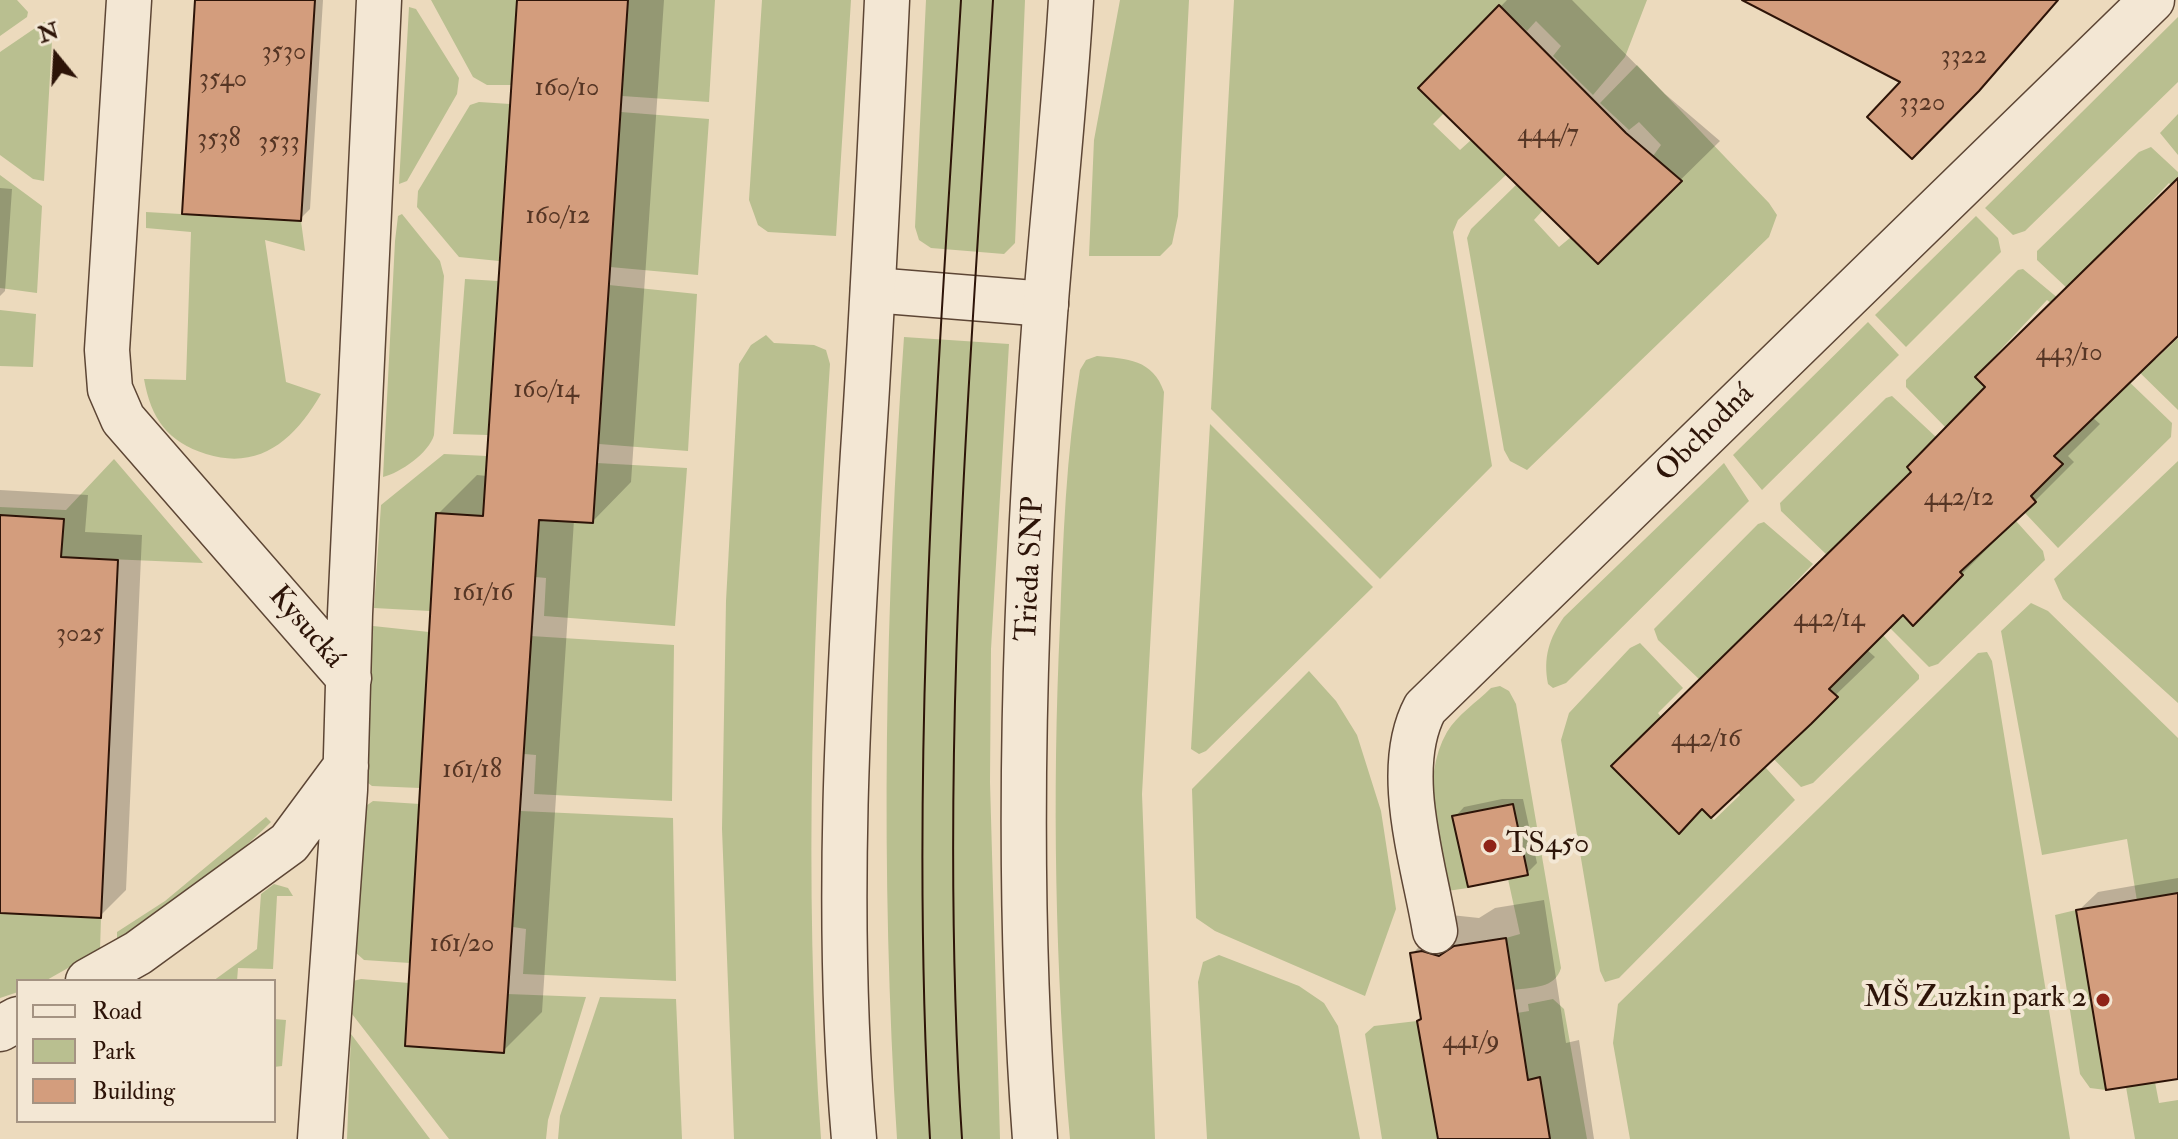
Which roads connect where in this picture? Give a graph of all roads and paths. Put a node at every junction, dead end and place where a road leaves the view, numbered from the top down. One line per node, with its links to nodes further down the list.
1 (129, 0): 8 (street, Kysucká)
2 (379, 0): 8 (street, Kysucká)
3 (887, 0): 6 (street)
4 (1071, 0): 7 (street, Trieda SNP)
5 (2152, 0): 10 (street, Obchodná)
6 (873, 290): 7 (street); 13 (street)
7 (1046, 304): 14 (street, Trieda SNP)
8 (349, 678): 9 (street)
9 (346, 766): 11 (street); 12 (street)
10 (1435, 931)
11 (92, 979)
12 (320, 1139)
13 (854, 1139)
14 (1035, 1139)

